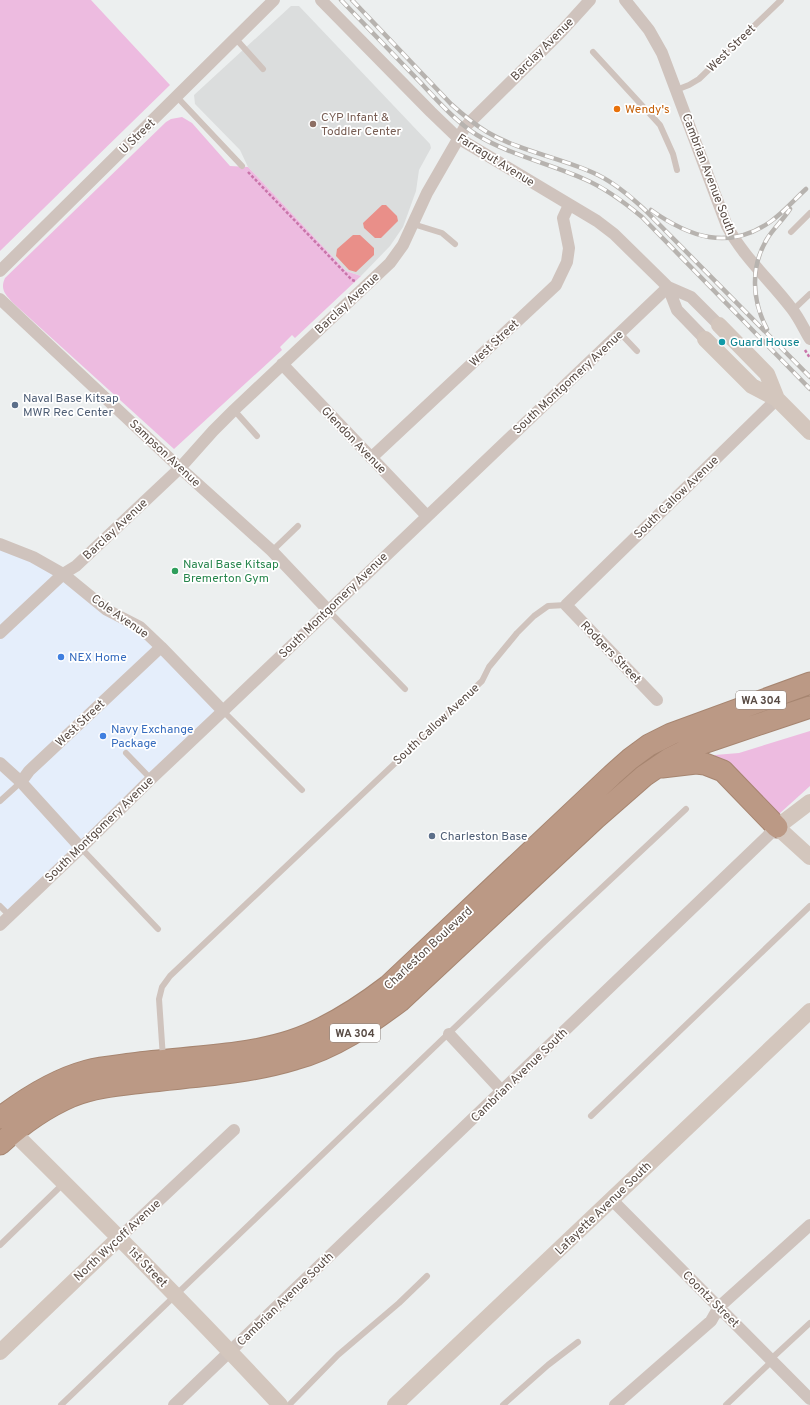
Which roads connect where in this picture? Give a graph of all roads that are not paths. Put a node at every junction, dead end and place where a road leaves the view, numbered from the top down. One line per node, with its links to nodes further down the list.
1 (274, 0): 6 (street, U Street)
2 (321, 0): 11 (street, Farragut Avenue)
3 (590, 0): 11 (street, Barclay Avenue)
4 (625, 0): 9 (street, Cambrian Avenue South)
5 (781, 0): 9 (lane, West Street)
6 (236, 39): 8 (lane); 10 (street, U Street)
7 (593, 52): 13 (lane)
8 (263, 69)
9 (676, 90): 23 (street, Cambrian Avenue South)
10 (177, 97): 12 (lane); 19 (street, U Street)
11 (458, 138): 14 (street, Farragut Avenue); 16 (street, Barclay Avenue)
12 (242, 166)
13 (677, 170)
14 (569, 205): 20 (street, Farragut Avenue); 34 (street, West Street)
15 (810, 213): 17 (lane)
16 (414, 224): 18 (lane); 29 (street, Barclay Avenue)
17 (790, 232)
18 (455, 244)
19 (0, 271)
20 (668, 287): 24 (street, Farragut Avenue); 25 (street, South Montgomery Avenue); 26 (street, Farragut Avenue)
21 (810, 294): 23 (lane)
22 (0, 299): 35 (street, Sampson Avenue)
23 (793, 310): 27 (street, Cambrian Avenue South)
24 (719, 325): 30 (street, Farragut Avenue)
25 (620, 334): 28 (lane); 36 (street, South Montgomery Avenue)
26 (705, 339): 30 (street, Farragut Avenue)
27 (810, 339)
28 (637, 351)
29 (282, 364): 31 (street, Barclay Avenue); 34 (street, Glendon Avenue)
30 (777, 398): 32 (street, Farragut Avenue); 41 (street, South Callow Avenue)
31 (234, 410): 33 (lane); 35 (street, Barclay Avenue)
32 (810, 432)
33 (257, 436)
34 (371, 458): 36 (street, Glendon Avenue)
35 (180, 468): 39 (street, Sampson Avenue); 40 (street, Barclay Avenue)
36 (427, 516): 42 (street, South Montgomery Avenue)
37 (298, 526): 39 (lane)
38 (0, 544): 40 (street, Cole Avenue)
39 (272, 551): 42 (street, Sampson Avenue)
40 (63, 574): 43 (street, Barclay Avenue); 44 (street, Cole Avenue)
41 (566, 605): 47 (street, Rodgers Street); 69 (lane, South Callow Avenue)
42 (328, 610): 46 (lane); 49 (street, South Montgomery Avenue)
43 (0, 633)
44 (161, 647): 49 (street, Cole Avenue); 54 (street, West Street)
45 (810, 683): 69 (highway, Charleston Boulevard / WA 304)
46 (405, 689)
47 (657, 700)
48 (810, 707): 52 (highway, Charleston Boulevard / WA 304)
49 (223, 711): 53 (street, South Montgomery Avenue); 55 (lane)
50 (126, 754): 53 (lane)
51 (1, 766): 54 (street)
52 (655, 768): 59 (highway); 73 (highway, Charleston Boulevard / WA 304)
53 (150, 779): 60 (street, South Montgomery Avenue)
54 (21, 782): 56 (lane, West Street); 60 (street)
55 (302, 790)
56 (0, 801)
57 (810, 802): 59 (street, Cambrian Avenue South)
58 (686, 809): 68 (lane)
59 (777, 827): 61 (street); 70 (street, Cambrian Avenue South)
60 (81, 848): 64 (street, South Montgomery Avenue); 66 (lane)
61 (810, 857)
62 (0, 906): 64 (lane)
63 (810, 906): 71 (lane)
64 (10, 916): 65 (street, South Montgomery Avenue)
65 (0, 925)
66 (158, 929)
67 (810, 1011): 75 (street, Lafayette Avenue South)
68 (449, 1034): 70 (street); 80 (lane)
69 (163, 1060): 73 (highway, Charleston Boulevard / WA 304)
70 (502, 1092): 84 (street, Cambrian Avenue South)
71 (591, 1116)
72 (234, 1130): 77 (street, North Wycoff Avenue)
73 (4, 1132): 74 (street, 1st Street)
74 (64, 1183): 77 (street, 1st Street); 78 (lane)
75 (612, 1200): 81 (street, Coontz Street); 92 (street, Lafayette Avenue South)
76 (810, 1225): 81 (street)
77 (120, 1238): 80 (street, 1st Street); 85 (street, North Wycoff Avenue)
78 (0, 1245)
79 (427, 1276): 91 (lane)
80 (175, 1295): 84 (street, 1st Street); 88 (lane)
81 (719, 1307): 86 (street, Coontz Street); 94 (street)
82 (810, 1322): 86 (lane)
83 (578, 1342): 93 (lane)
84 (230, 1351): 89 (street, Cambrian Avenue South); 90 (street, 1st Street)
85 (0, 1352)
86 (772, 1360): 87 (street, Coontz Street); 95 (lane)
87 (810, 1399)
88 (61, 1405)
89 (174, 1405)
90 (280, 1405)
91 (289, 1405)
92 (395, 1405)
93 (503, 1405)
94 (615, 1405)
95 (726, 1405)

